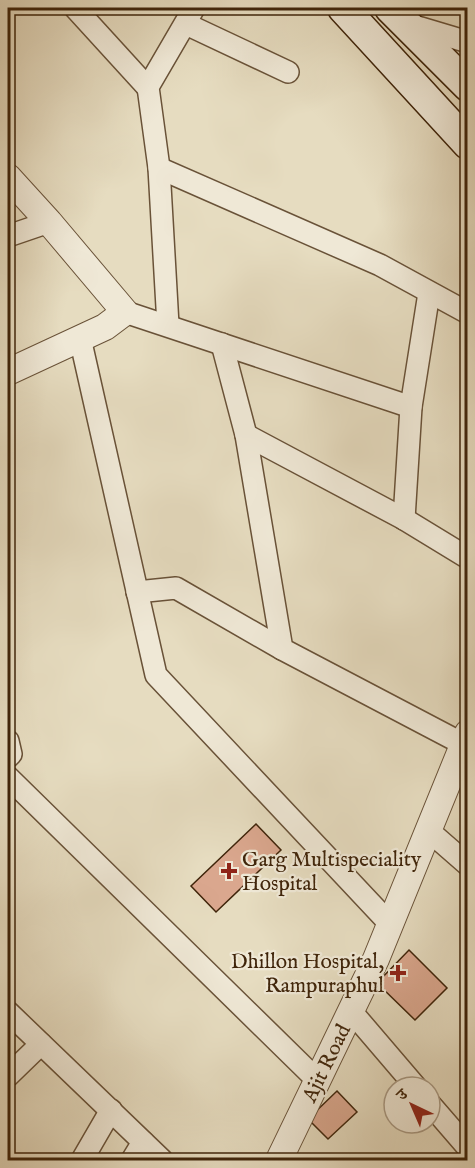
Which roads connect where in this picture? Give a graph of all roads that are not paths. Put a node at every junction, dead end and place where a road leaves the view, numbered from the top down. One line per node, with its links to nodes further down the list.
1 (75, 8): 8 (street)
2 (343, 8): 9 (main road)
3 (397, 15): 5 (street); 7 (main road)
4 (190, 16): 6 (street); 8 (street)
5 (468, 42)
6 (288, 72)
7 (468, 86)
8 (148, 88): 10 (street)
9 (468, 144)
10 (159, 168): 14 (street); 17 (street)
11 (8, 177): 12 (street)
12 (50, 222): 13 (street); 15 (street)
13 (8, 236)
14 (429, 293): 16 (street); 21 (street)
15 (125, 312): 17 (street); 18 (street)
16 (468, 313)
17 (168, 325): 19 (street)
18 (80, 338): 20 (street); 25 (street)
19 (222, 344): 21 (street); 22 (street)
20 (8, 372)
21 (411, 407): 23 (street)
22 (246, 435): 23 (street); 26 (street)
23 (404, 519): 24 (street)
24 (468, 558)
25 (137, 592): 26 (street); 33 (street)
26 (282, 649): 27 (street)
27 (466, 738): 31 (street, Ajit Road)
28 (8, 741): 29 (street)
29 (8, 757)
30 (8, 777): 39 (street)
31 (429, 831): 32 (street); 33 (street, Ajit Road)
32 (468, 865)
33 (390, 924): 34 (street, Ajit Road)
34 (351, 1011): 37 (street); 39 (street, Ajit Road)
35 (8, 1012): 36 (street)
36 (41, 1044): 38 (street); 40 (street)
37 (406, 1075)
38 (8, 1076)
39 (317, 1080): 47 (street, Ajit Road)
40 (111, 1110): 42 (street); 44 (street)
41 (442, 1118): 43 (street)
42 (143, 1142): 45 (street); 46 (street)
43 (468, 1148)
44 (82, 1161)
45 (132, 1161)
46 (162, 1161)
47 (279, 1161)

